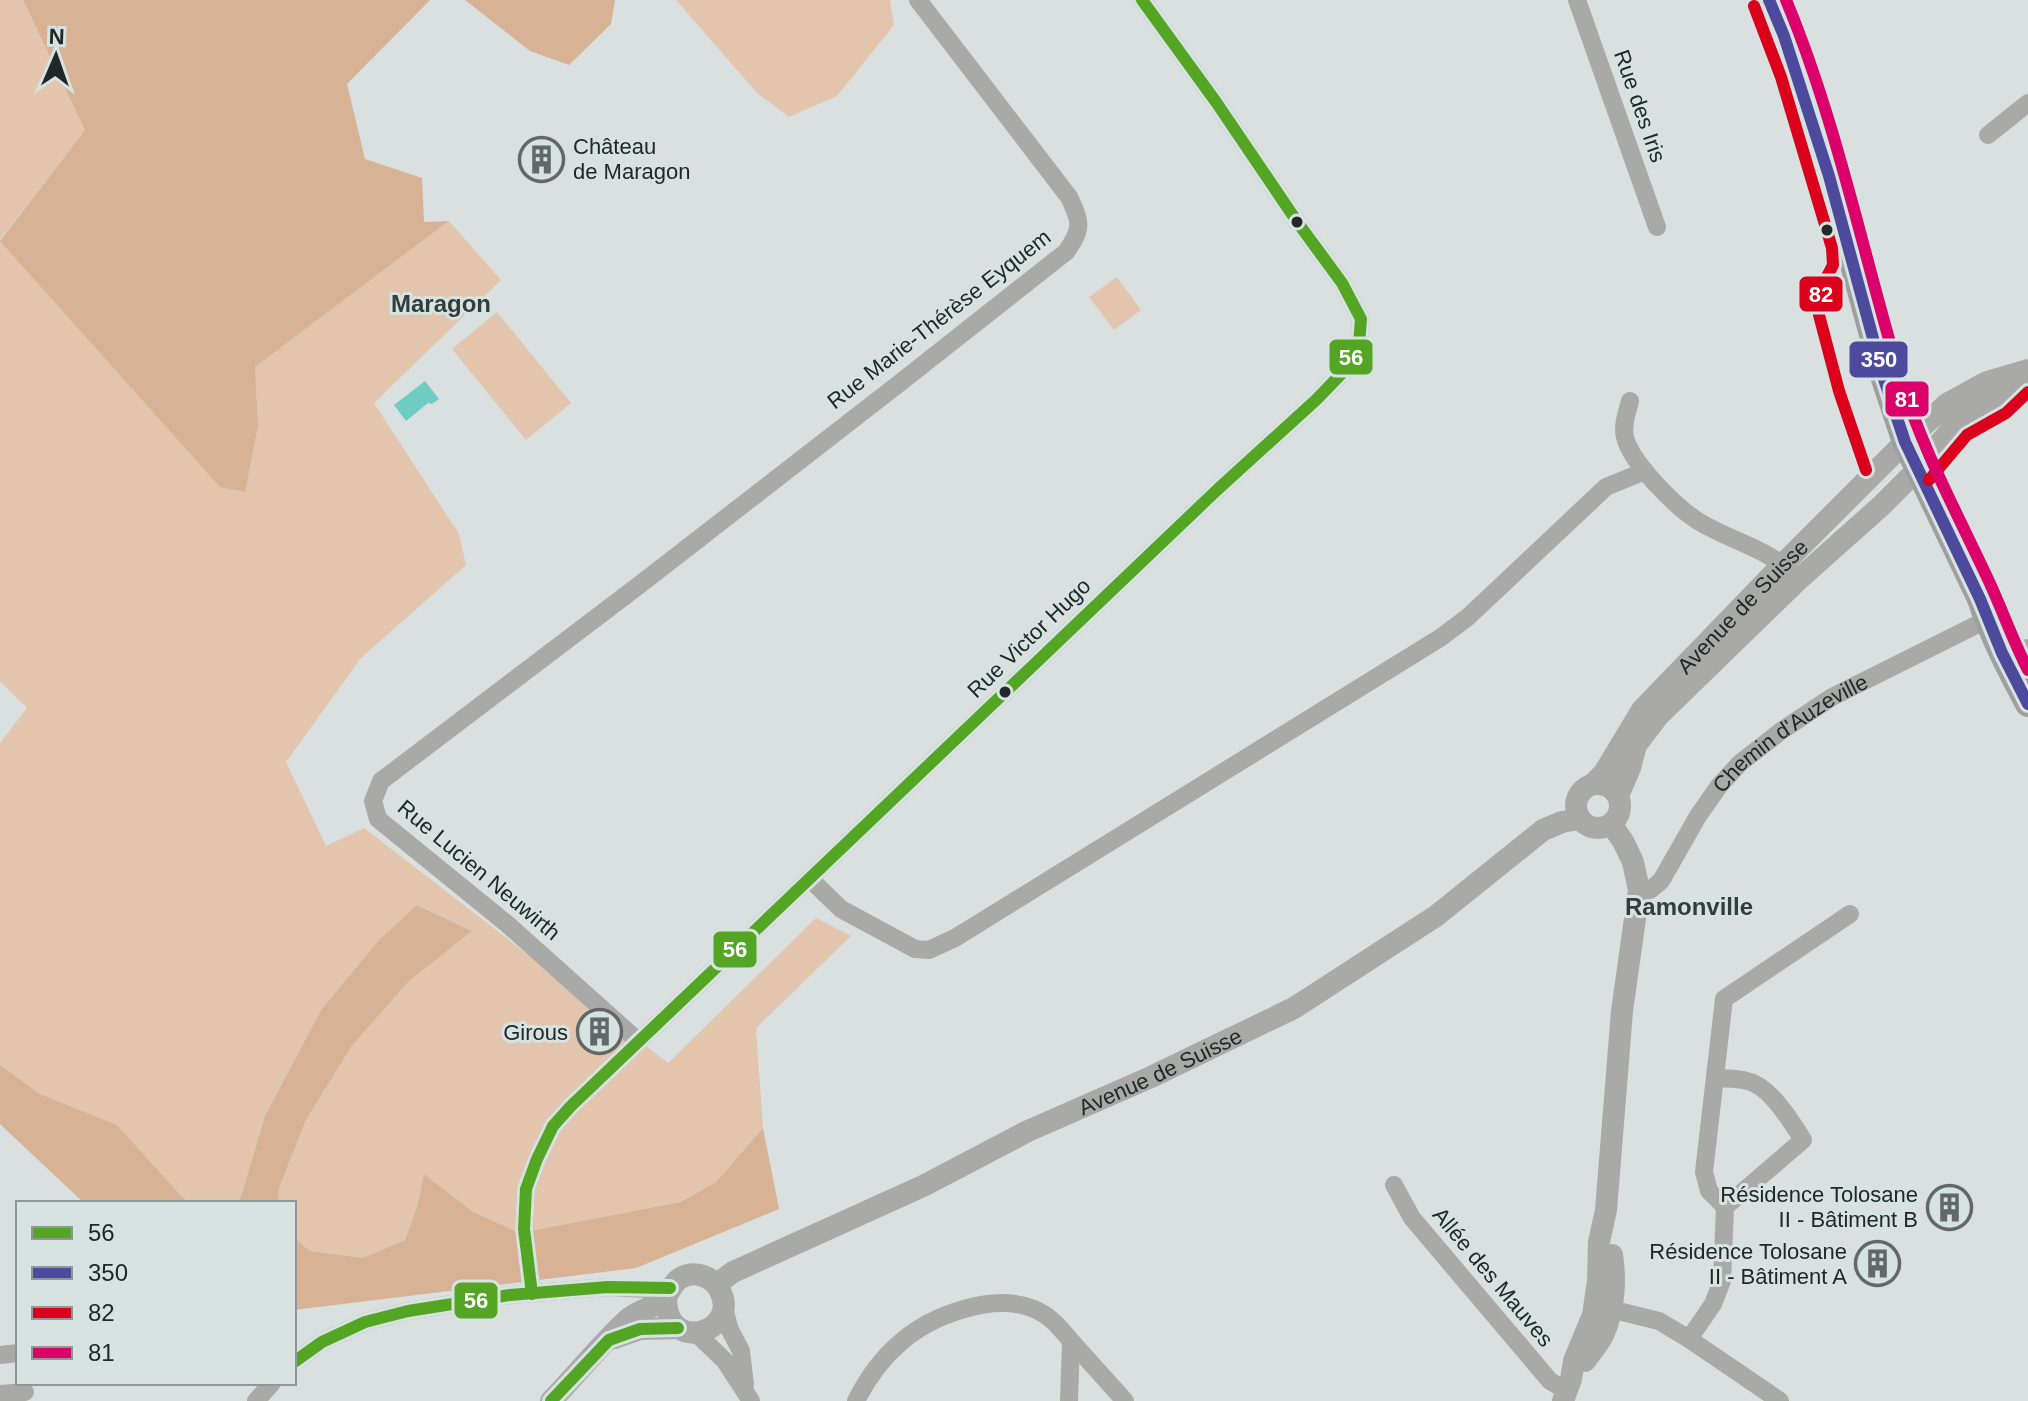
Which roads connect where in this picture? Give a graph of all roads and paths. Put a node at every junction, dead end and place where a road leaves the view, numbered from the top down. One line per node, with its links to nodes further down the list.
1 (918, 0): 14 (street, Rue Marie-Thérèse Eyquem)
2 (1142, 0): 23 (street, Rue Victor Hugo)
3 (1577, 0): 7 (street, Rue des Iris)
4 (1769, 0): 10 (main road)
5 (2028, 103): 6 (street)
6 (1988, 135)
7 (1657, 227)
8 (2027, 371): 10 (street, Avenue de Suisse); 11 (street, Avenue de Suisse)
9 (1630, 401): 12 (street)
10 (1905, 442): 11 (main road); 13 (street, Avenue de Suisse)
11 (1917, 470): 13 (street, Avenue de Suisse); 15 (main road)
12 (1645, 471): 13 (street); 23 (street)
13 (1790, 572): 19 (street, Avenue de Suisse); 20 (street, Avenue de Suisse)
14 (638, 586): 26 (street, Rue Lucien Neuwirth)
15 (1986, 620): 17 (main road); 24 (street, Chemin d'Auzeville)
16 (2028, 648): 17 (street)
17 (2002, 654): 18 (main road)
18 (2028, 704)
19 (1594, 783): 20 (street); 21 (street)
20 (1618, 796): 22 (street)
21 (1579, 819): 22 (street); 30 (street, Avenue de Suisse)
22 (1611, 824): 24 (street)
23 (810, 879): 26 (street, Rue Victor Hugo)
24 (1639, 890): 33 (street)
25 (1850, 914): 27 (street)
26 (638, 1041): 32 (street, Rue Victor Hugo)
27 (1715, 1078): 29 (street); 29 (street)
28 (1394, 1185): 41 (street, Allée des Mauves)
29 (1725, 1207): 36 (street)
30 (717, 1284): 31 (street); 34 (street)
31 (668, 1293): 32 (street); 35 (street); 37 (street)
32 (532, 1294): 39 (street)
33 (1603, 1308): 36 (street); 41 (street)
34 (724, 1309): 35 (street); 44 (street)
35 (687, 1331): 37 (street); 44 (street)
36 (1689, 1339): 50 (street)
37 (609, 1340): 46 (street)
38 (1071, 1341): 47 (street); 48 (street); 49 (street)
39 (296, 1361)
40 (270, 1385): 45 (street)
41 (1567, 1390)
42 (25, 1392): 43 (street)
43 (0, 1394)
44 (748, 1397)
45 (256, 1401)
46 (551, 1401)
47 (856, 1401)
48 (1069, 1401)
49 (1125, 1401)
50 (1780, 1401)

